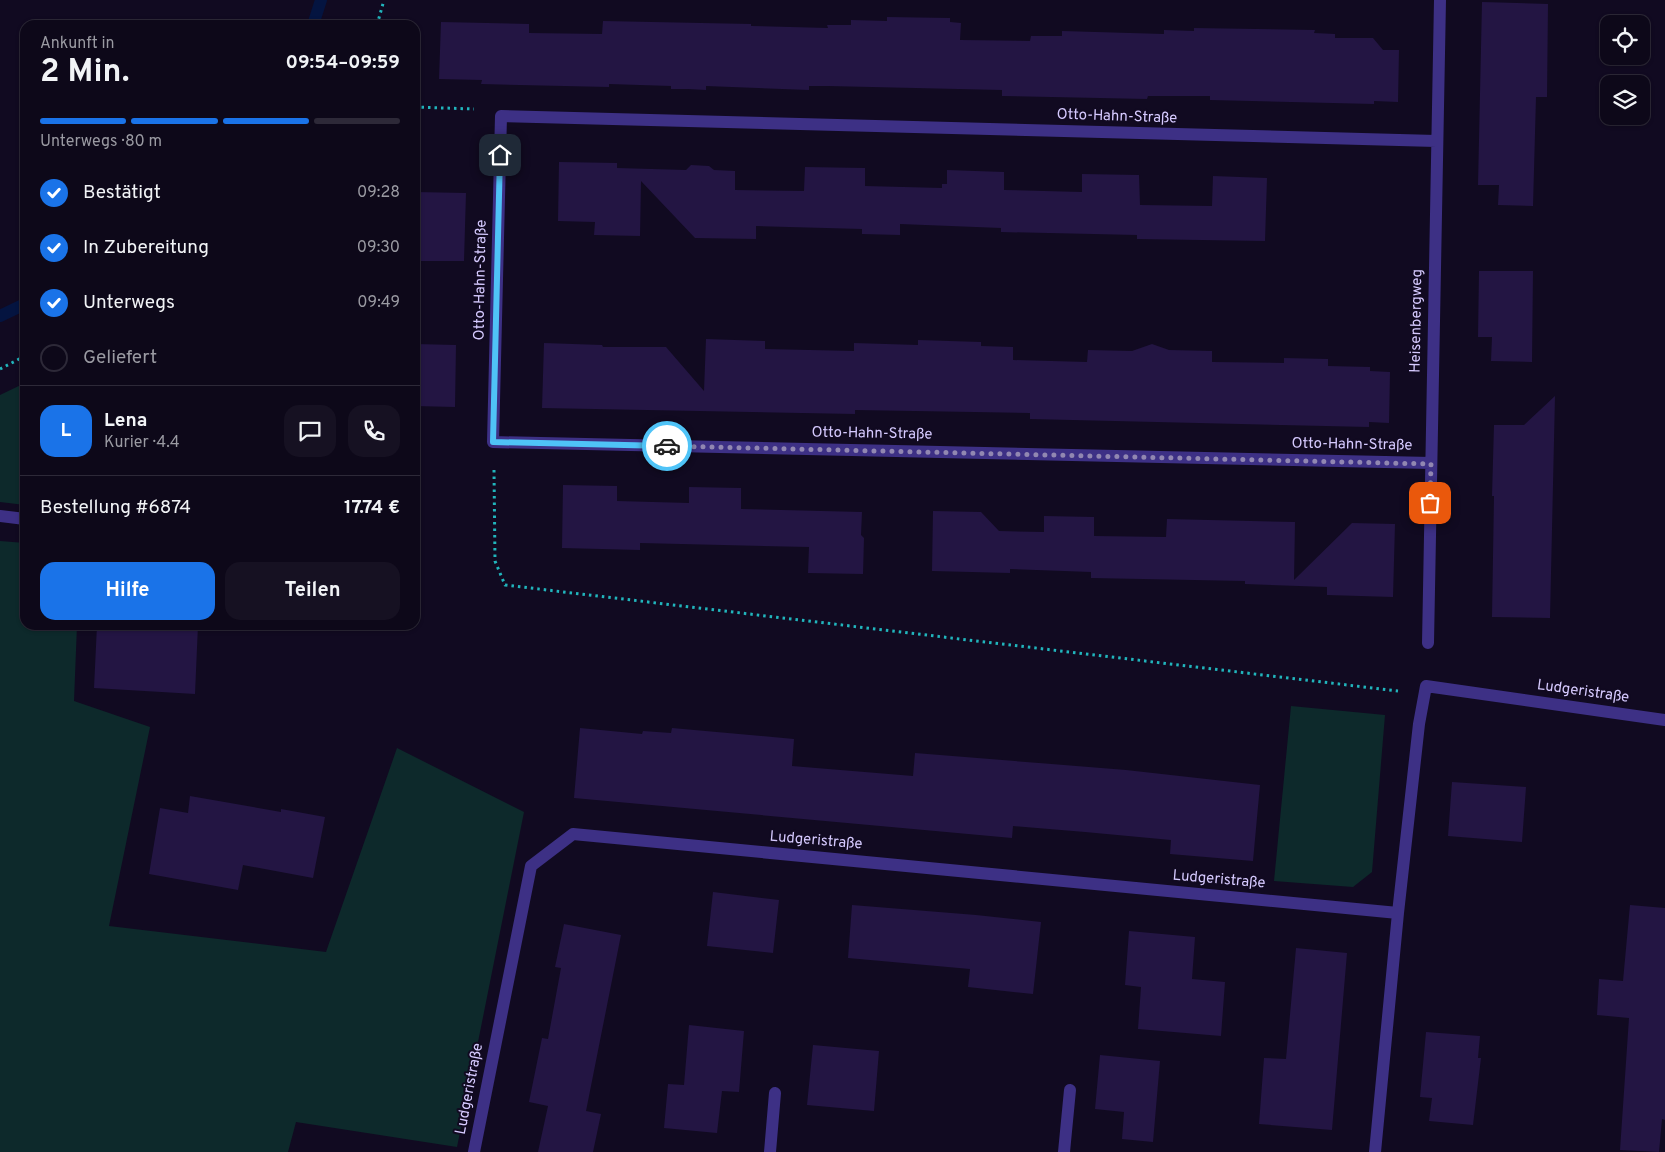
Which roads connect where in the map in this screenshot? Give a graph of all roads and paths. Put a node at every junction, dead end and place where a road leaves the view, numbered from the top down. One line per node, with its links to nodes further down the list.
1 (384, 0): 3 (path)
2 (1440, 0): 6 (street, Heisenbergweg)
3 (378, 20)
4 (420, 107): 5 (path)
5 (501, 116): 6 (street, Otto-Hahn-Straße); 9 (street, Otto-Hahn-Straße)
6 (1436, 141): 10 (street, Heisenbergweg)
7 (20, 359): 8 (path)
8 (0, 369)
9 (493, 442): 10 (street, Otto-Hahn-Straße); 14 (path)
10 (1431, 464): 13 (street, Heisenbergweg)
11 (0, 516): 12 (street)
12 (20, 518)
13 (1428, 643)
14 (1426, 686): 15 (street, Ludgeristraße); 16 (street)
15 (1665, 720)
16 (1398, 913): 19 (street, Ludgeristraße); 22 (street)
17 (1070, 1090): 21 (street)
18 (775, 1093): 20 (street)
19 (474, 1152)
20 (770, 1152)
21 (1064, 1152)
22 (1375, 1152)

